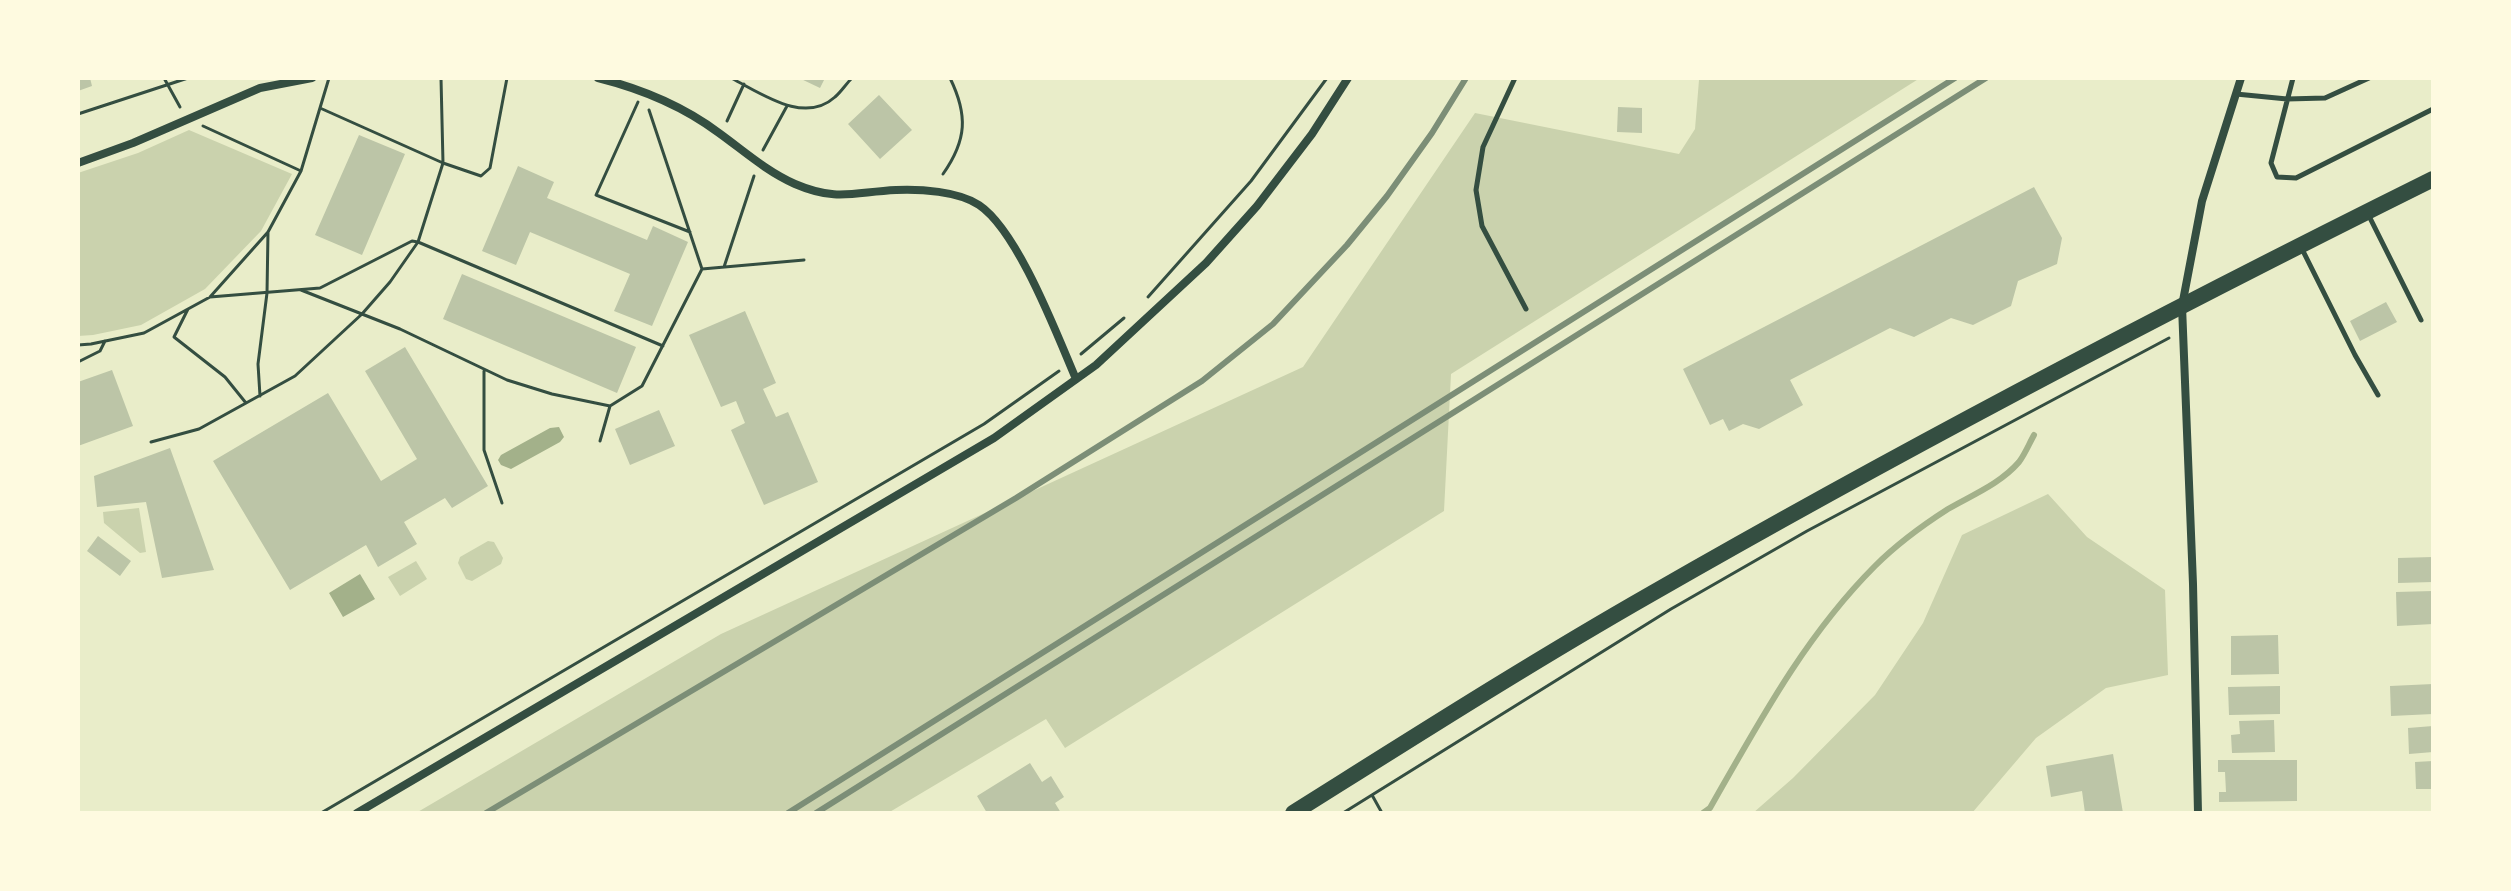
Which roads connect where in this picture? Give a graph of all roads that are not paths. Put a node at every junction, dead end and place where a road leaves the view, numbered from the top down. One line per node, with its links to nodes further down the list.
1 (312, 78): 11 (street)
2 (598, 78): 18 (street)
3 (1348, 78): 18 (street)
4 (1515, 78): 16 (lane)
5 (2241, 78): 8 (street)
6 (2293, 78): 9 (lane)
7 (2369, 78): 9 (lane)
8 (2236, 94): 9 (lane); 15 (street)
9 (2287, 99): 10 (lane)
10 (2433, 109)
11 (78, 163)
12 (2433, 179): 13 (main road)
13 (2367, 212): 14 (main road); 17 (lane)
14 (2301, 246): 15 (main road); 19 (lane)
15 (2182, 306): 21 (main road); 22 (street)
16 (1526, 309)
17 (2421, 320)
18 (1076, 379): 20 (street)
19 (2378, 395)
20 (357, 813)
21 (1293, 813)
22 (2198, 813)

